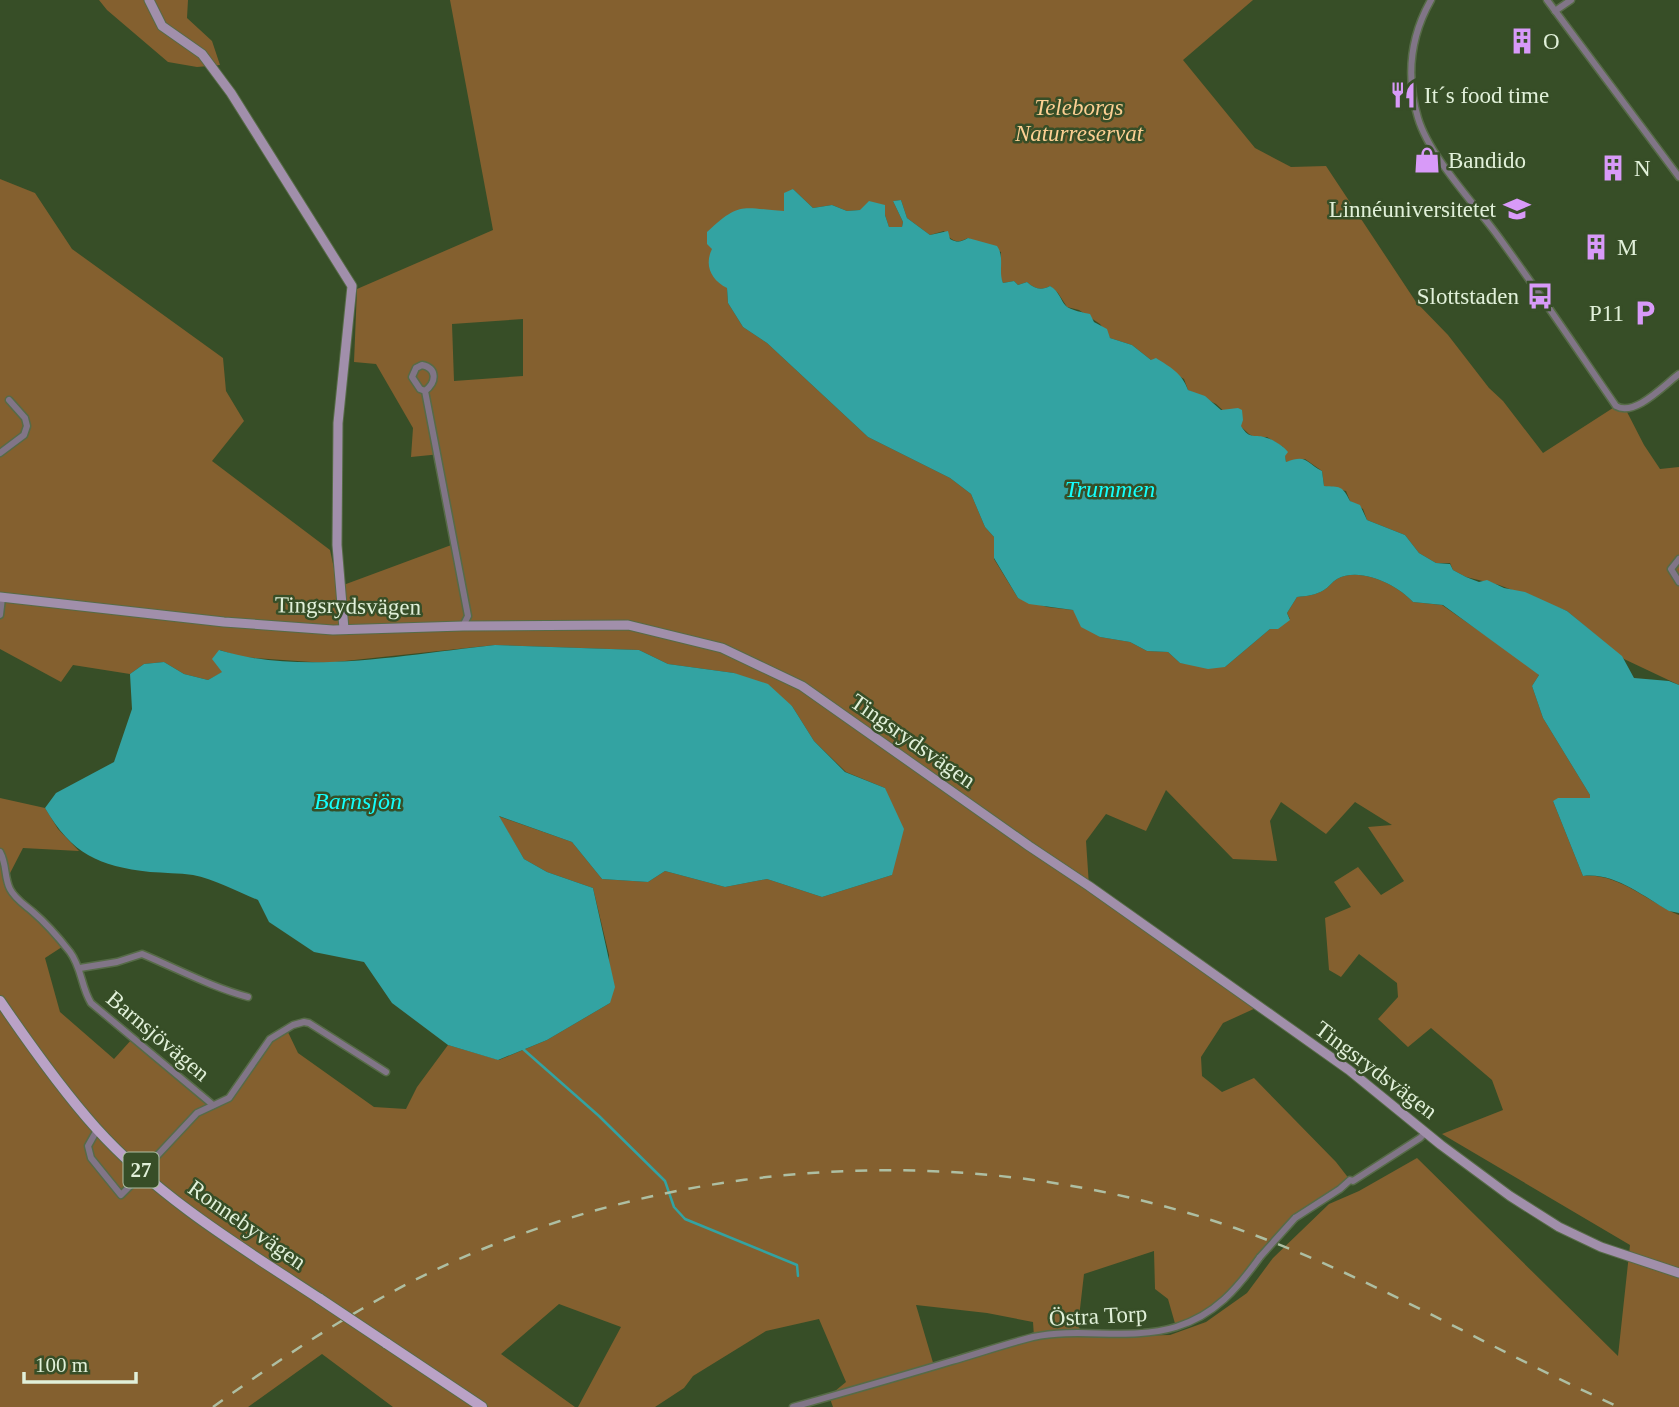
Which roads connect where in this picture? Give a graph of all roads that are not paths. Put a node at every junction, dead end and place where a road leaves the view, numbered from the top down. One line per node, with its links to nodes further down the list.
1 (149, 0): 16 (street)
2 (1431, 0): 7 (street)
3 (1547, 0): 5 (street)
4 (1571, 0): 5 (street)
5 (1555, 11): 6 (street)
6 (1679, 177)
7 (1679, 374)
8 (425, 391): 15 (street)
9 (9, 400): 10 (street)
10 (0, 453)
11 (1679, 559): 12 (street)
12 (1679, 582)
13 (1, 598): 14 (street); 16 (street, Tingsrydsvägen)
14 (0, 615)
15 (463, 626): 16 (street, Tingsrydsvägen); 24 (street, Tingsrydsvägen)
16 (344, 629)
17 (0, 852): 18 (street, Barnsjövägen)
18 (80, 968): 19 (street); 22 (street, Barnsjövägen)
19 (248, 997)
20 (0, 1001): 23 (main road, Ronnebyvägen / 27)
21 (386, 1072): 22 (street, Barnsjövägen)
22 (213, 1105): 25 (street, Barnsjövägen)
23 (97, 1130): 26 (street); 28 (main road, Ronnebyvägen / 27, bridge)
24 (1426, 1132): 27 (street, Tingsrydsvägen); 29 (street, Östra Torp, bridge)
25 (154, 1159)
26 (133, 1183)
27 (1679, 1273)
28 (482, 1407)
29 (793, 1407)

